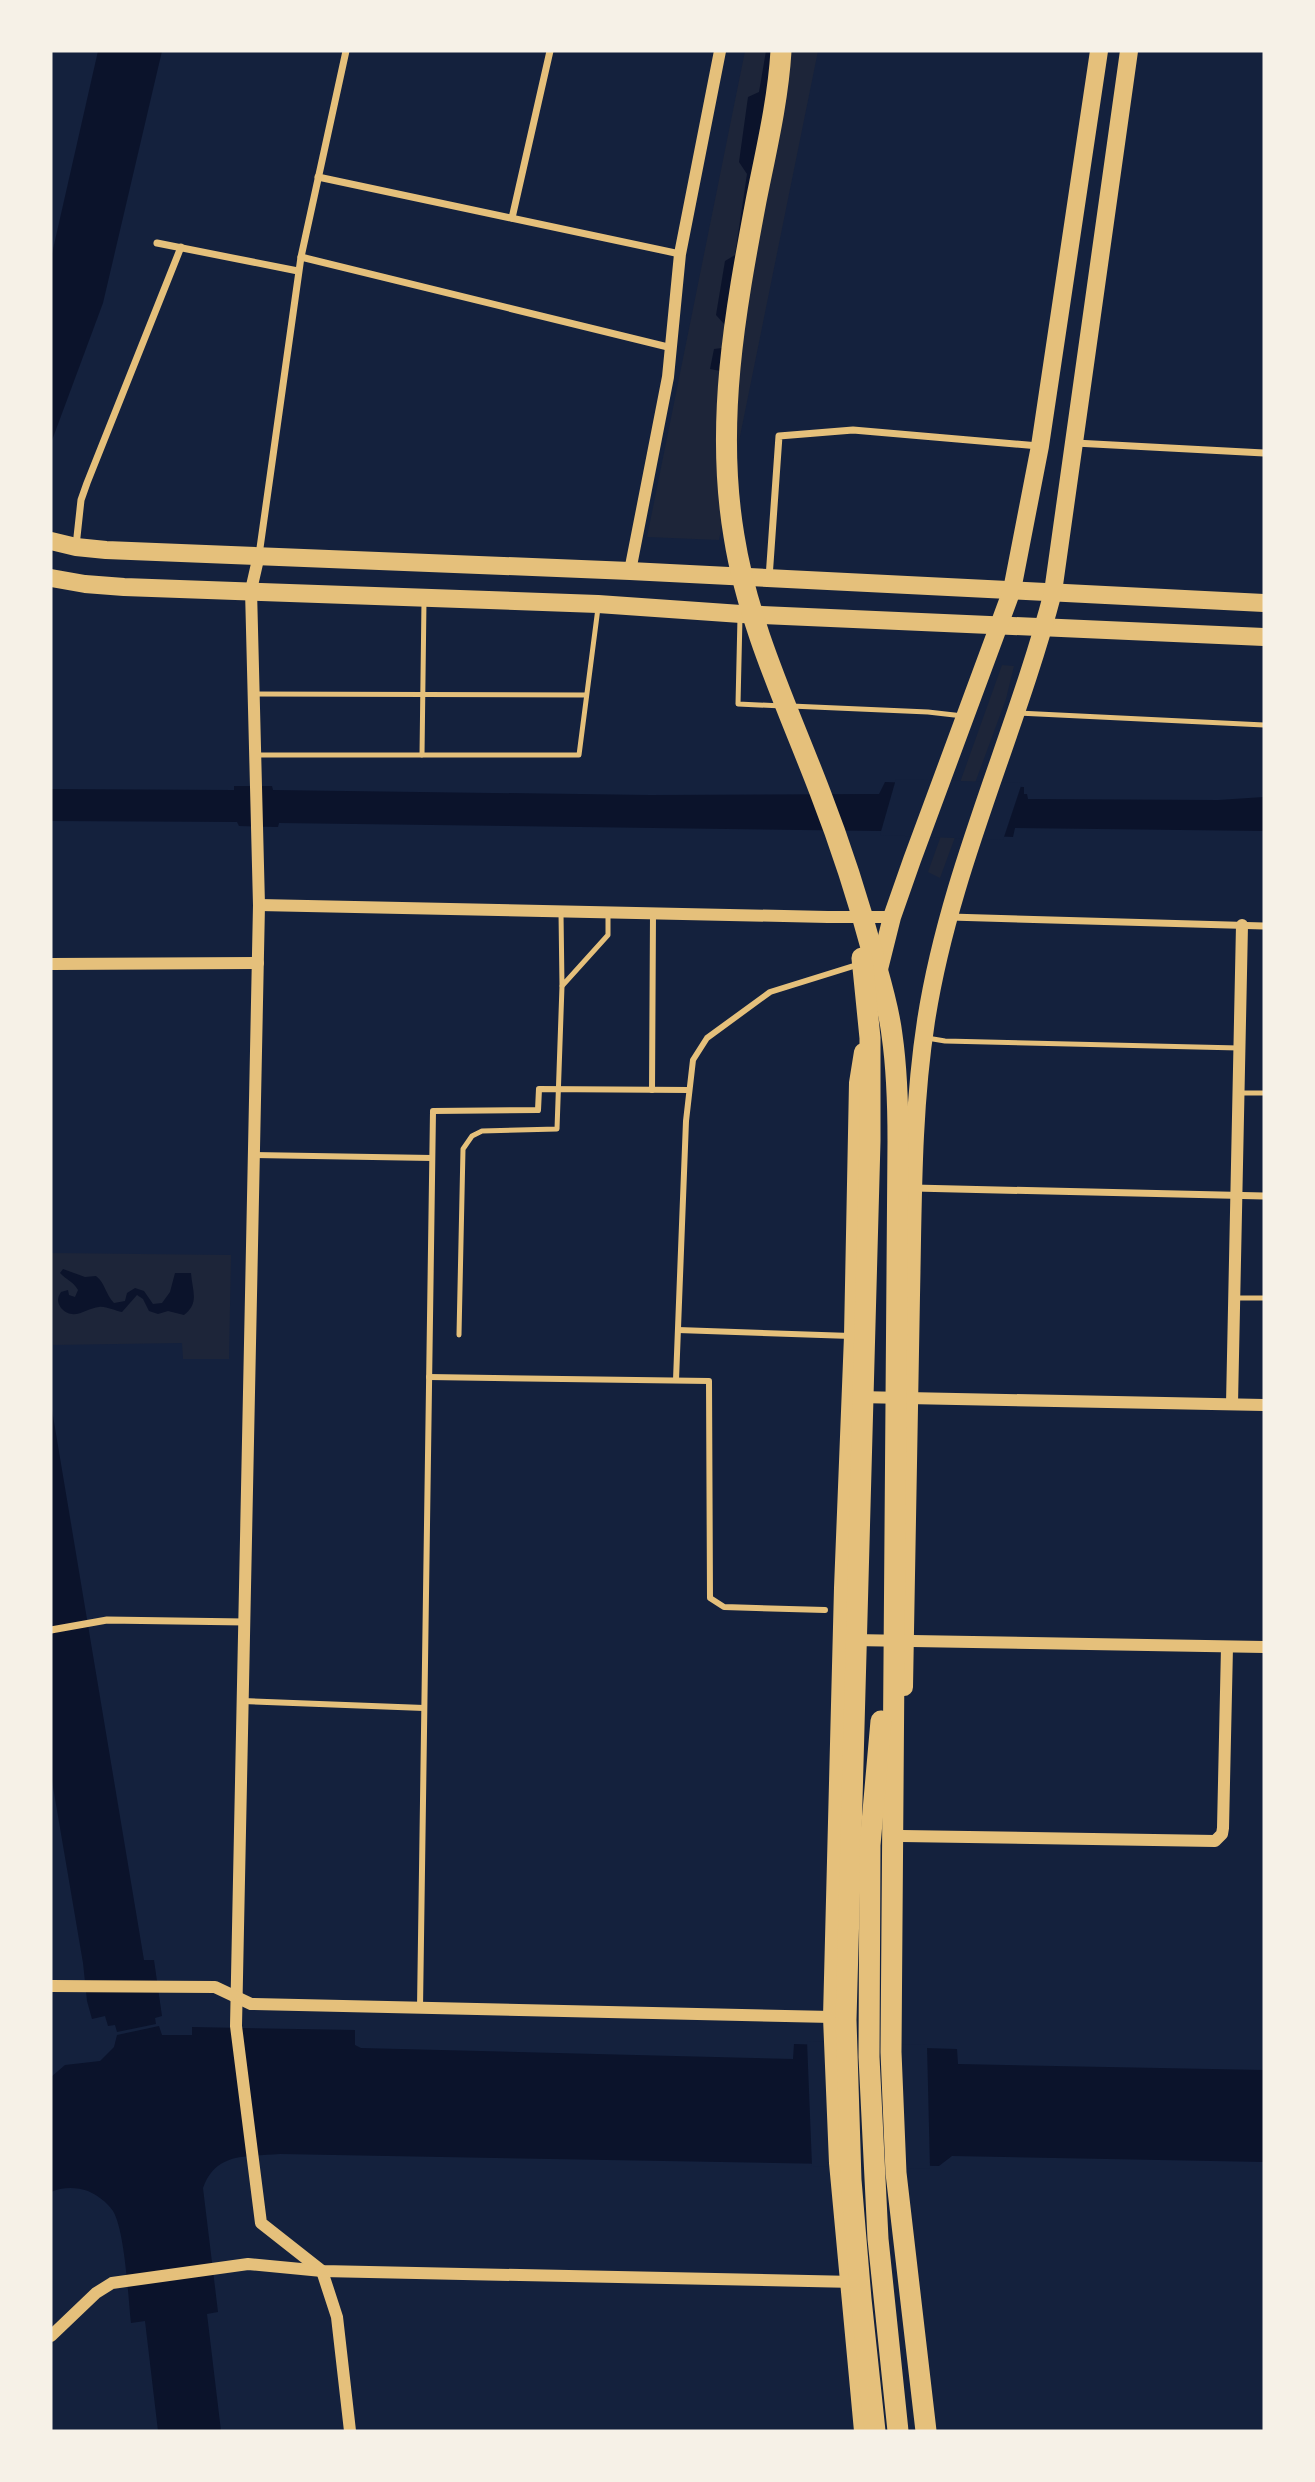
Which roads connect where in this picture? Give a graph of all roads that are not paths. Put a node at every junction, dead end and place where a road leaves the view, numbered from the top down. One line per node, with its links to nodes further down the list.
1 (346, 51): 7 (street)
2 (550, 51): 8 (street)
3 (720, 51): 11 (street)
4 (780, 51): 97 (highway); 99 (highway)
5 (1099, 51): 16 (main road)
6 (1129, 51): 15 (main road)
7 (318, 177): 8 (street); 12 (street)
8 (512, 218): 11 (street)
9 (157, 243): 10 (street)
10 (181, 247): 13 (street); 19 (street)
11 (680, 254): 14 (street)
12 (301, 257): 13 (street); 14 (street)
13 (299, 271): 20 (street)
14 (672, 348): 21 (street)
15 (1074, 443): 17 (street); 26 (main road)
16 (1040, 446): 23 (street); 25 (main road)
17 (1264, 453)
18 (51, 541): 19 (main road)
19 (76, 547): 20 (main road)
20 (259, 555): 21 (main road); 24 (street)
21 (630, 571): 23 (main road)
22 (51, 578): 24 (main road)
23 (769, 578): 25 (main road)
24 (251, 590): 27 (main road); 34 (street)
25 (1012, 590): 26 (main road); 31 (main road)
26 (1053, 592): 28 (main road); 32 (main road)
27 (424, 597): 29 (main road); 35 (lane)
28 (1264, 603)
29 (598, 604): 30 (main road); 36 (lane)
30 (741, 614): 31 (main road); 38 (lane)
31 (998, 625): 32 (main road); 38 (main road)
32 (1044, 628): 33 (main road); 37 (main road)
33 (1264, 637)
34 (253, 694): 35 (lane); 40 (street)
35 (423, 695): 36 (lane); 41 (lane)
36 (586, 695): 41 (lane)
37 (1015, 713): 39 (lane); 47 (main road)
38 (964, 716): 46 (main road)
39 (1264, 725)
40 (254, 755): 41 (lane); 42 (street)
41 (422, 755)
42 (259, 905): 43 (street); 51 (street)
43 (561, 912): 44 (street); 53 (lane)
44 (608, 912): 45 (street); 53 (lane)
45 (653, 914): 46 (street); 57 (street)
46 (892, 917): 50 (main road)
47 (948, 917): 48 (street); 54 (main road)
48 (1242, 925): 49 (street); 55 (street)
49 (1264, 926)
50 (882, 958): 58 (street); 70 (main road)
51 (258, 963): 52 (street); 61 (street)
52 (51, 964)
53 (562, 986): 56 (lane)
54 (924, 1038): 55 (lane); 63 (main road)
55 (1239, 1048): 59 (street)
56 (558, 1088): 57 (street); 62 (street); 69 (lane)
57 (652, 1090): 58 (street)
58 (689, 1090): 68 (street)
59 (1238, 1093): 60 (lane); 64 (street)
60 (1264, 1093)
61 (254, 1155): 62 (street); 78 (street)
62 (432, 1158): 71 (street)
63 (913, 1188): 64 (street); 74 (main road)
64 (1235, 1195): 65 (street); 66 (street)
65 (1264, 1196)
66 (1234, 1298): 67 (lane); 75 (street)
67 (1264, 1298)
68 (678, 1330): 70 (street); 72 (street)
69 (459, 1335)
70 (853, 1336): 73 (main road)
71 (429, 1377): 72 (street); 85 (street)
72 (676, 1380): 77 (street)
73 (849, 1397): 74 (street); 81 (main road)
74 (909, 1398): 75 (street); 80 (main road)
75 (1232, 1404): 76 (street)
76 (1264, 1405)
77 (825, 1610)
78 (245, 1622): 79 (street); 84 (street)
79 (51, 1630)
80 (905, 1639): 81 (street); 82 (street); 86 (main road); 98 (highway)
81 (841, 1640): 90 (main road)
82 (1227, 1647): 83 (street); 86 (street)
83 (1264, 1647)
84 (243, 1701): 85 (street); 88 (street)
85 (424, 1708): 89 (street)
86 (902, 1836): 92 (main road)
87 (51, 1986): 88 (street)
88 (236, 1997): 89 (street); 91 (street)
89 (420, 2008): 90 (street)
90 (832, 2017): 93 (main road)
91 (322, 2271): 93 (street); 94 (street); 95 (street)
92 (913, 2281): 93 (street); 99 (main road)
93 (848, 2282): 96 (main road)
94 (51, 2336)
95 (350, 2431)
96 (863, 2431)
97 (875, 2431)
98 (898, 2431)
99 (928, 2431)

